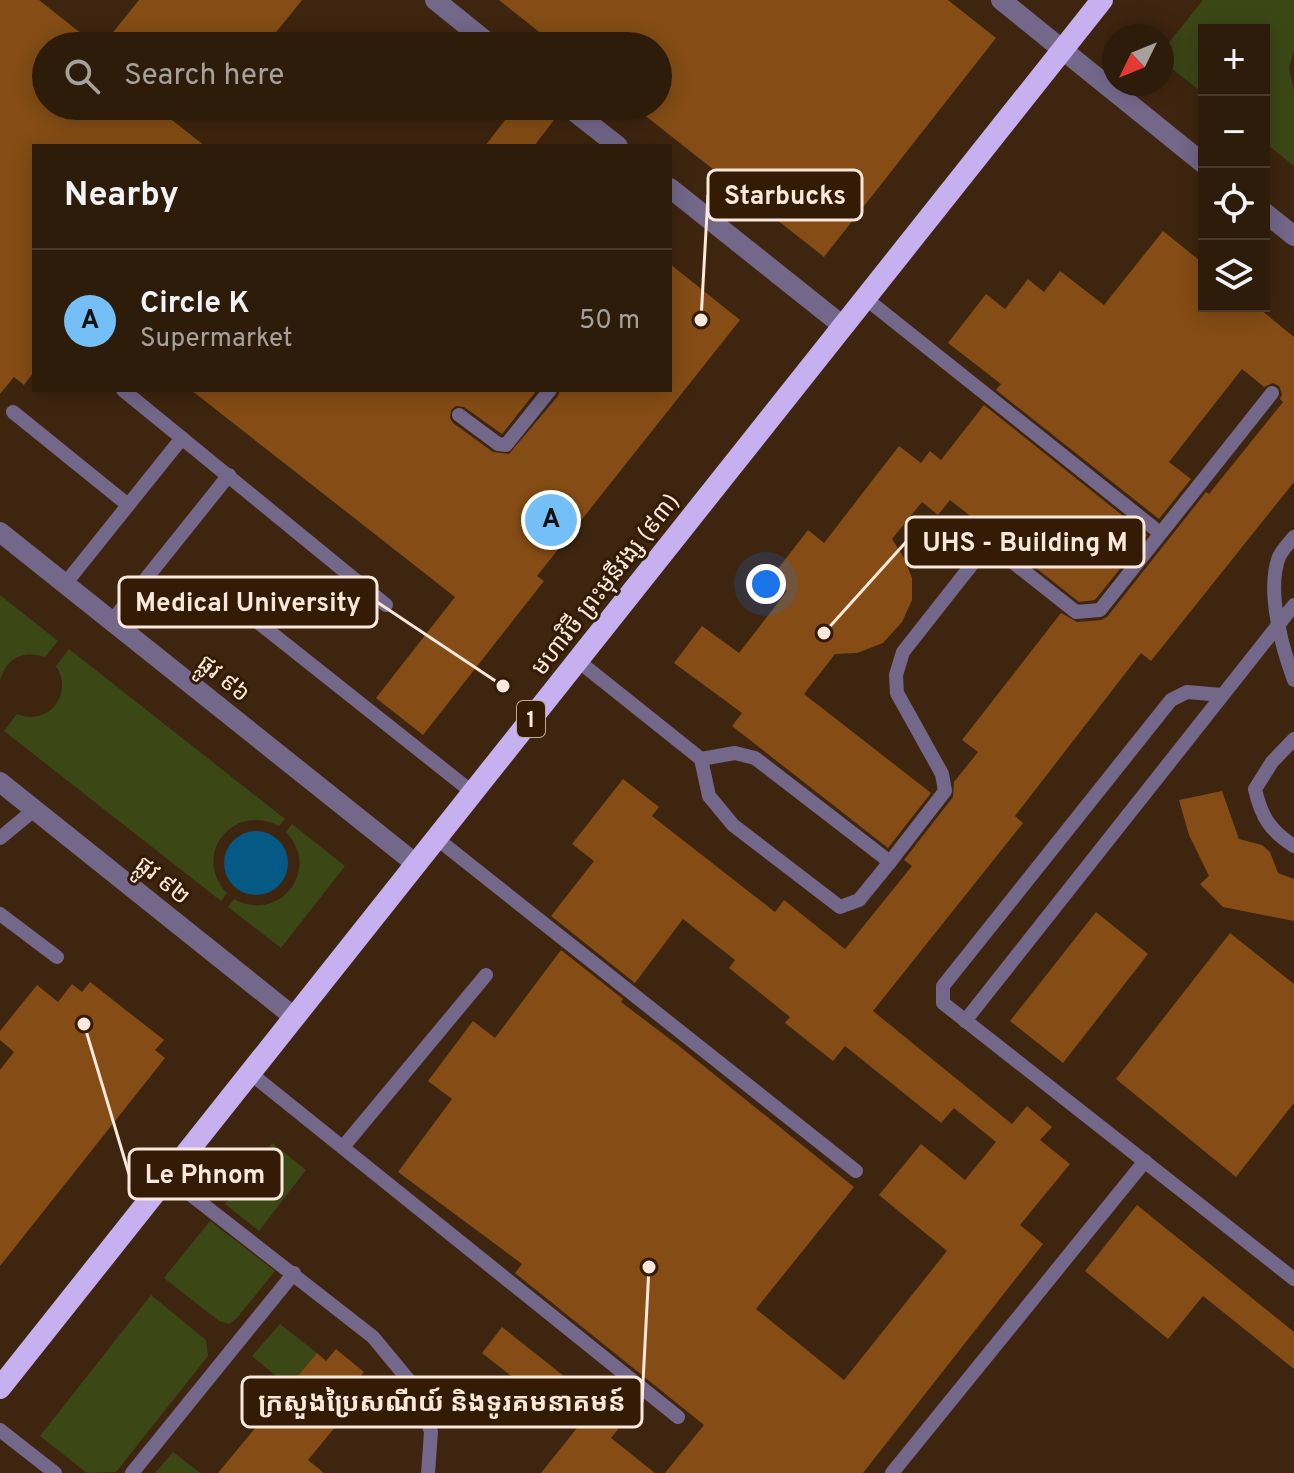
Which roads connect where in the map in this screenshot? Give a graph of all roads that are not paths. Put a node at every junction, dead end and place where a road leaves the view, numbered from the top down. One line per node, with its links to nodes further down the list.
1 (435, 0): 4 (street)
2 (1001, 0): 5 (street)
3 (1102, 0): 5 (highway, មហាវិថី ព្រះមុនីវង្ស (៩៣) / 1)
4 (475, 32)
5 (1062, 50): 8 (street); 12 (highway, មហាវិថី ព្រះមុនីវង្ស (៩៣) / 1)
6 (585, 120): 7 (street)
7 (615, 144)
8 (1198, 159)
9 (672, 190): 13 (street)
10 (1270, 217): 11 (street)
11 (1294, 236)
12 (865, 298): 13 (highway, មហាវិថី ព្រះមុនីវង្ស (៩៣) / 1); 23 (lane)
13 (843, 326): 31 (highway, មហាវិថី ព្រះមុនីវង្ស (៩៣) / 1)
14 (125, 392): 19 (lane)
15 (548, 392): 18 (lane)
16 (1272, 393): 23 (lane)
17 (13, 412): 21 (lane)
18 (459, 415)
19 (182, 438): 20 (lane); 21 (lane)
20 (229, 475): 27 (lane); 29 (lane)
21 (128, 505): 25 (lane)
22 (0, 532): 25 (street, ផ្លូវ ៩៦)
23 (1160, 533): 42 (lane)
24 (1294, 537): 30 (lane)
25 (65, 584): 29 (street, ផ្លូវ ៩៦)
26 (211, 585): 37 (lane)
27 (386, 605)
28 (1294, 605): 30 (lane)
29 (112, 621): 43 (street, ផ្លូវ ៩៦)
30 (1278, 625): 32 (lane); 33 (lane)
31 (577, 660): 35 (lane); 37 (highway, មហាវិថី ព្រះមុនីវង្ស (៩៣) / 1)
32 (1294, 680)
33 (1222, 695): 48 (lane); 48 (lane)
34 (1294, 739): 41 (lane)
35 (701, 759): 42 (lane); 42 (lane)
36 (0, 782): 38 (street, ផ្លូវ ៩២)
37 (472, 792): 40 (highway, មហាវិថី ព្រះមុនីវង្ស (៩៣) / 1)
38 (34, 810): 39 (lane); 47 (street, ផ្លូវ ៩២)
39 (0, 838)
40 (436, 838): 43 (highway, មហាវិថី ព្រះមុនីវង្ស (៩៣) / 1); 52 (lane)
41 (1294, 846)
42 (890, 862)
43 (416, 864): 47 (highway, មហាវិថី ព្រះមុនីវង្ស (៩៣) / 1)
44 (0, 914): 45 (lane)
45 (57, 957)
46 (486, 975): 50 (lane)
47 (294, 1017): 49 (highway, មហាវិថី ព្រះមុនីវង្ស (៩៣) / 1)
48 (965, 1021): 51 (lane)
49 (250, 1073): 50 (lane); 53 (highway, មហាវិថី ព្រះមុនីវង្ស (៩៣) / 1)
50 (343, 1147): 57 (lane)
51 (1145, 1161): 55 (lane); 62 (lane)
52 (856, 1171)
53 (168, 1177): 54 (lane); 56 (highway, មហាវិថី ព្រះមុនីវង្ស (៩៣) / 1)
54 (294, 1273): 60 (lane); 61 (lane)
55 (1294, 1279)
56 (0, 1388)
57 (678, 1417)
58 (0, 1430): 59 (lane)
59 (55, 1473)
60 (132, 1473)
61 (428, 1473)
62 (892, 1473)

